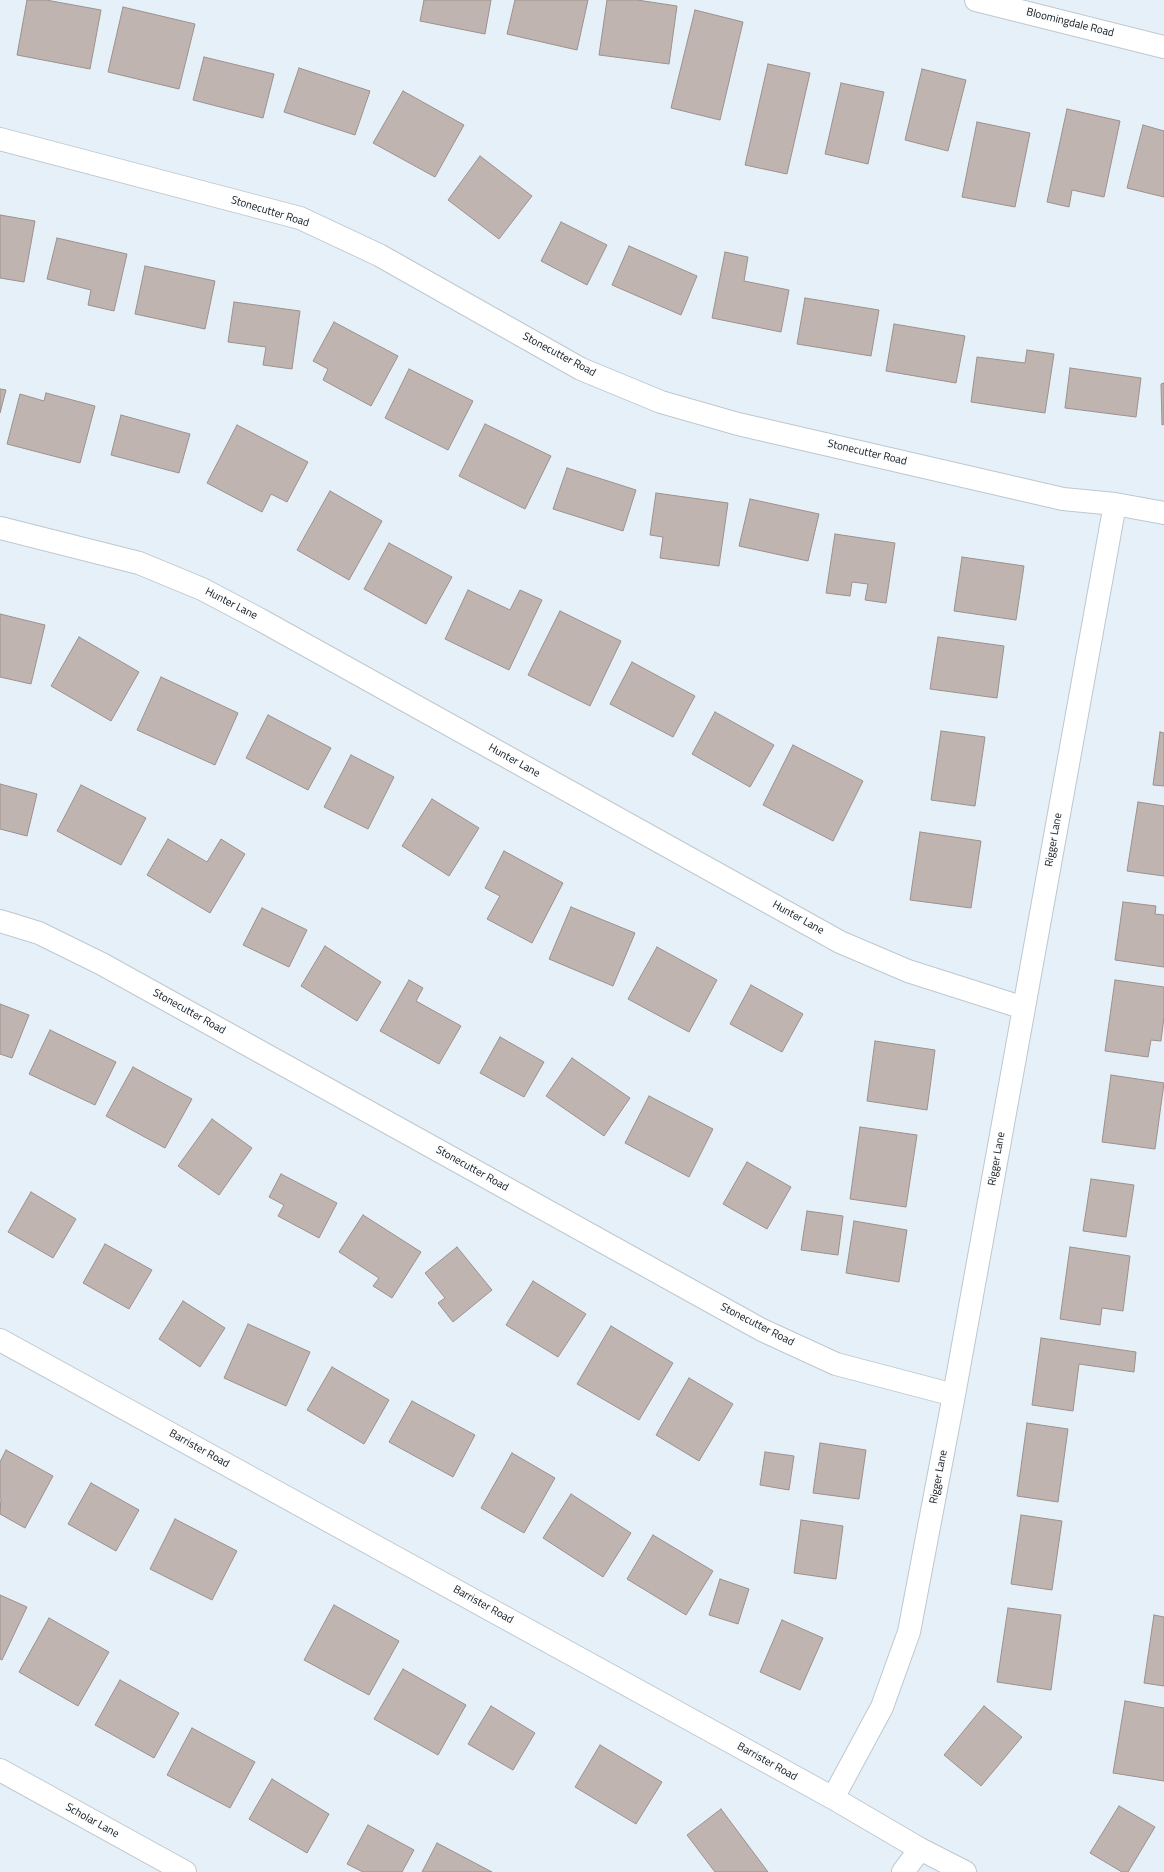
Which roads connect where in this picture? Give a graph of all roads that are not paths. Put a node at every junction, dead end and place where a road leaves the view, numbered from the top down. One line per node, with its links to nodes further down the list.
1 (976, 0): 2 (street, Bloomingdale Road)
2 (1164, 47)
3 (0, 139): 4 (street, Stonecutter Road)
4 (1114, 504): 5 (street, Stonecutter Road); 8 (street, Rigger Lane)
5 (1164, 513)
6 (0, 528): 8 (street, Hunter Lane)
7 (0, 921): 10 (street, Stonecutter Road)
8 (1024, 1008): 10 (street, Rigger Lane)
9 (0, 1340): 12 (street, Barrister Road)
10 (954, 1395): 12 (street, Rigger Lane)
11 (0, 1770): 14 (street, Scholar Lane)
12 (833, 1798): 13 (street, Barrister Road)
13 (920, 1848): 15 (street); 16 (street, Barrister Road)
14 (185, 1872)
15 (903, 1872)
16 (965, 1872)

